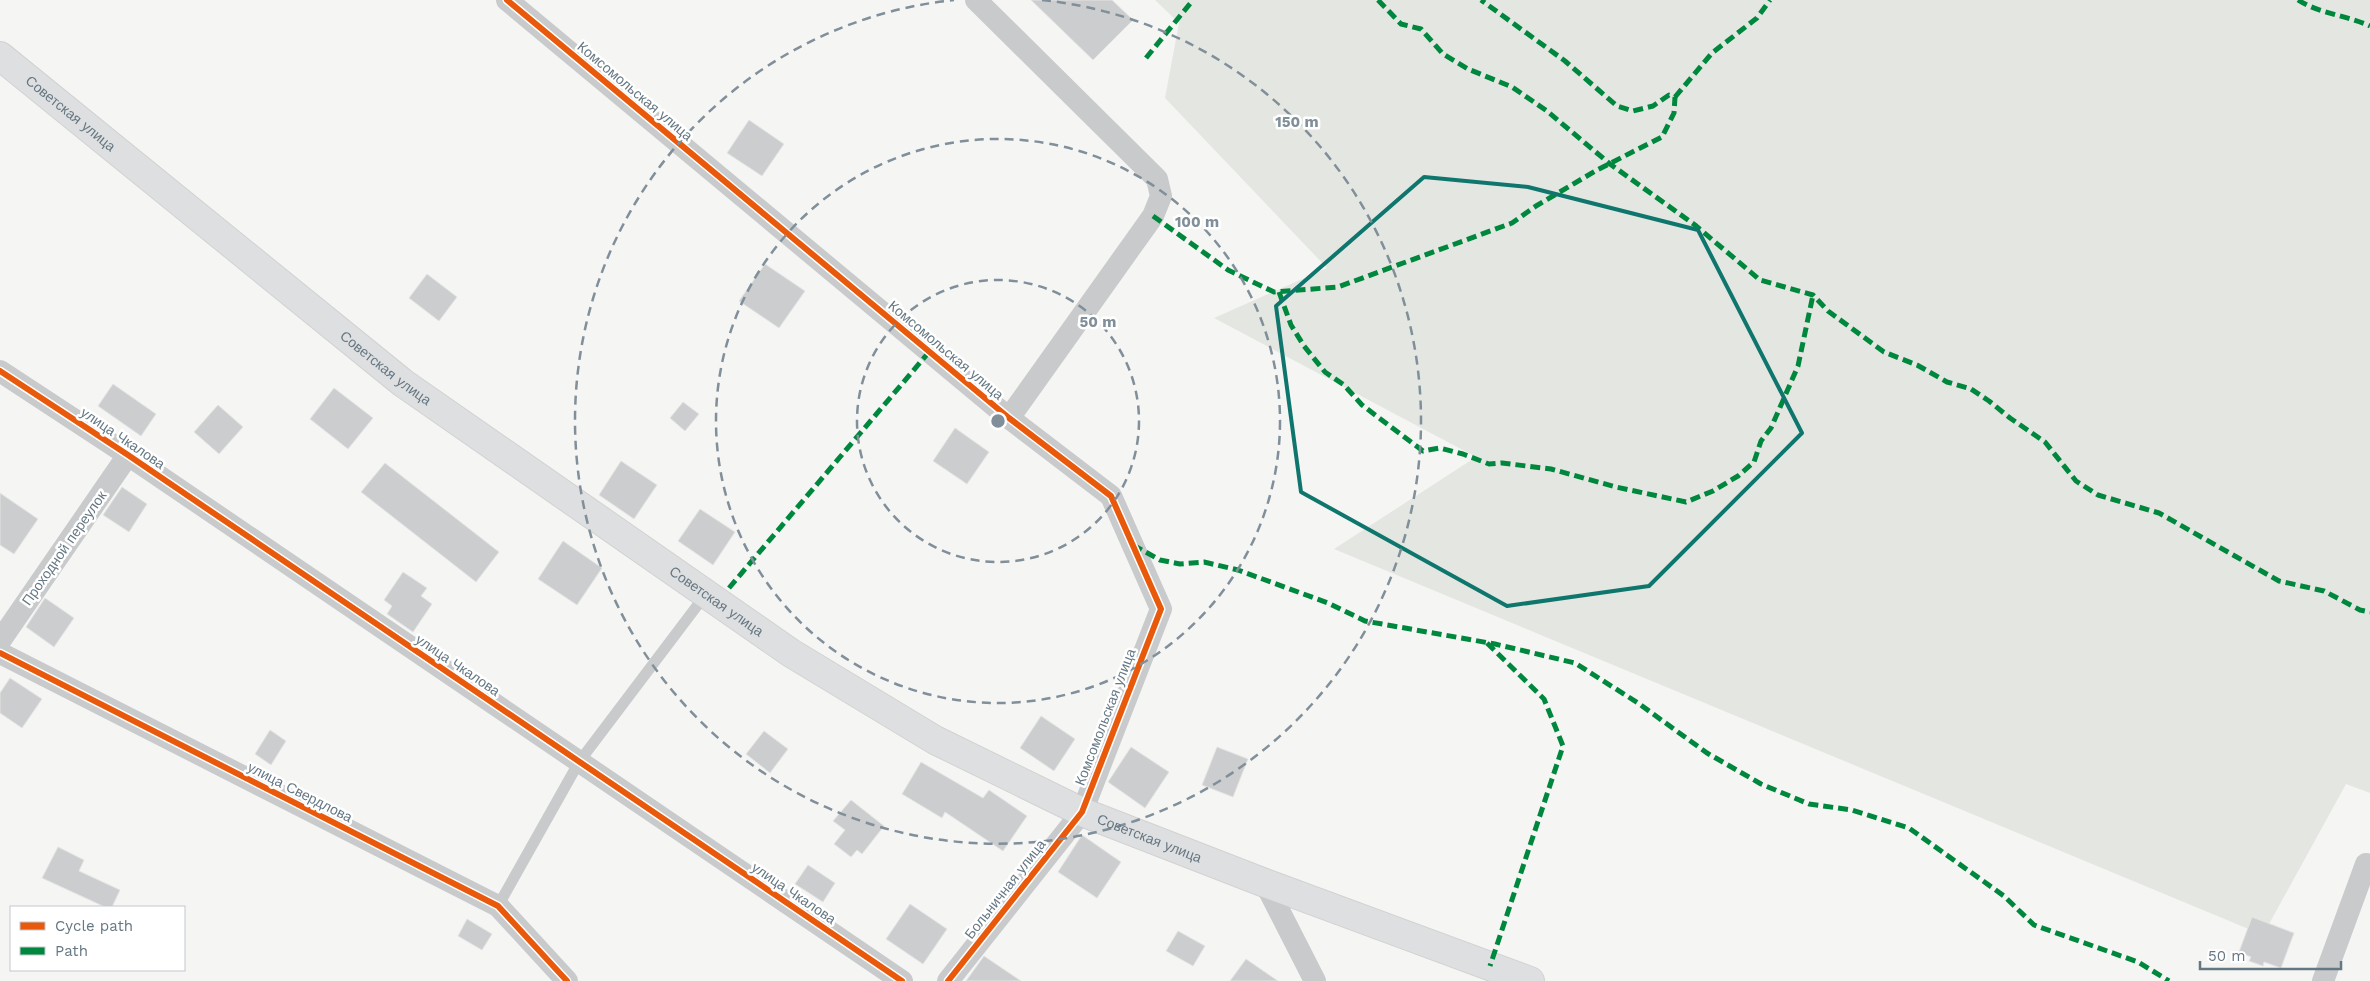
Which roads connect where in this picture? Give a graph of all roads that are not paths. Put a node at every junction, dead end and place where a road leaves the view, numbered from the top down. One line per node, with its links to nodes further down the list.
1 (507, 0): 5 (street, Комсомольская улица)
2 (976, 0): 5 (street)
3 (0, 56): 7 (main road, Советская улица)
4 (0, 371): 6 (street, улица Чкалова)
5 (1009, 418): 11 (street, Комсомольская улица)
6 (128, 455): 8 (street, Проходной переулок); 10 (street, улица Чкалова)
7 (706, 594): 10 (lane); 11 (main road, Советская улица)
8 (0, 641)
9 (0, 653): 14 (street, улица Свердлова)
10 (579, 762): 14 (lane); 16 (street, улица Чкалова)
11 (1082, 812): 13 (main road, Советская улица); 17 (street, Больничная улица)
12 (2370, 866): 20 (street)
13 (1265, 883): 18 (street); 19 (main road, Советская улица)
14 (498, 906): 15 (street, улица Свердлова)
15 (567, 981)
16 (902, 981)
17 (948, 981)
18 (1314, 981)
19 (1530, 981)
20 (2323, 981)

